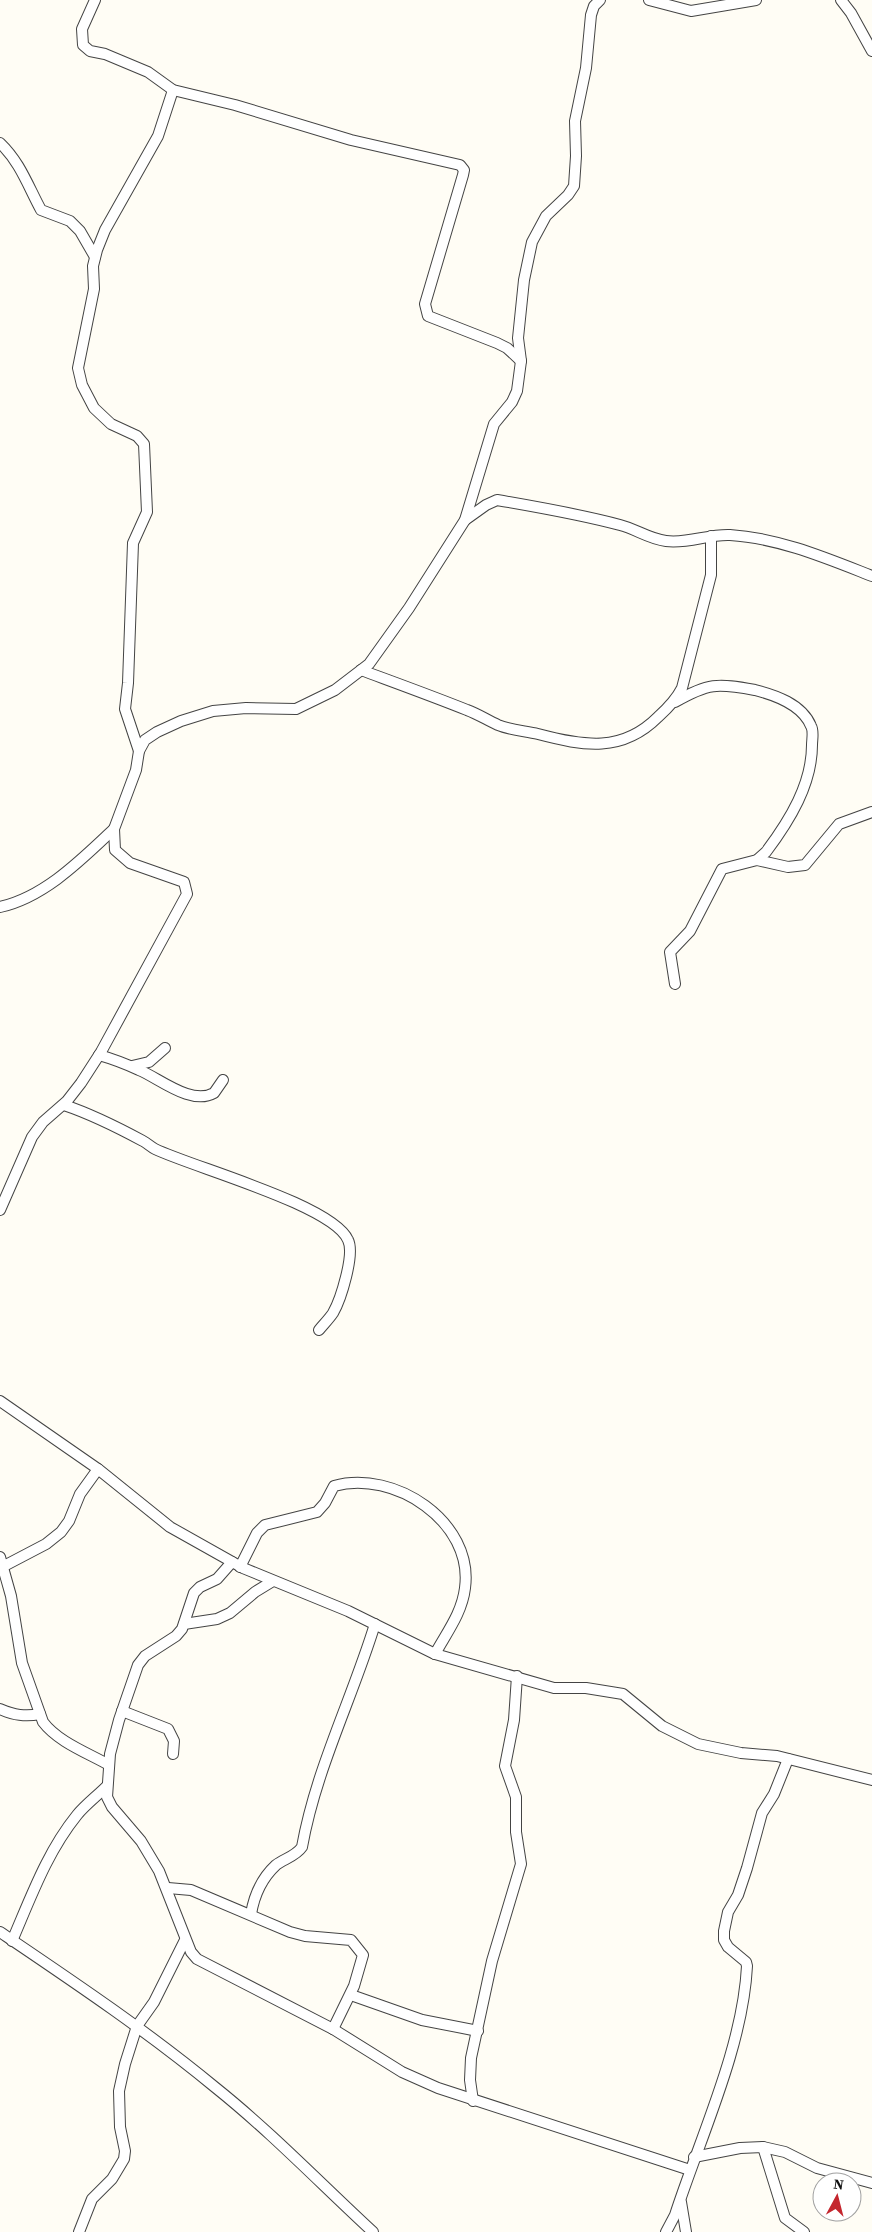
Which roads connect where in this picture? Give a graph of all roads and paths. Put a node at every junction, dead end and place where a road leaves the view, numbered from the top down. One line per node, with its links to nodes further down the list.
1 (95, 0): 7 (street)
2 (600, 0): 10 (street)
3 (649, 0): 4 (street)
4 (756, 0)
5 (841, 0): 6 (street)
6 (872, 51)
7 (172, 90): 9 (street); 10 (street)
8 (0, 143): 9 (street)
9 (95, 257): 16 (street)
10 (521, 361): 11 (street)
11 (465, 520): 12 (street); 14 (street)
12 (711, 536): 13 (street); 15 (street)
13 (872, 576)
14 (361, 670): 15 (street); 16 (street)
15 (674, 702): 19 (street)
16 (139, 751): 18 (street)
17 (872, 812): 19 (street)
18 (114, 829): 20 (street); 23 (street)
19 (757, 860): 21 (street)
20 (0, 906)
21 (675, 984)
22 (165, 1048): 24 (street)
23 (99, 1055): 24 (street); 26 (street)
24 (132, 1066): 25 (street)
25 (223, 1080)
26 (64, 1105): 27 (street); 28 (street)
27 (0, 1210)
28 (319, 1330)
29 (0, 1401): 30 (street)
30 (98, 1469): 31 (street); 32 (street)
31 (2, 1561): 40 (street)
32 (236, 1564): 33 (street); 34 (street); 36 (street)
33 (273, 1581): 34 (street); 35 (street)
34 (184, 1624): 39 (street)
35 (374, 1624): 36 (street); 47 (street)
36 (435, 1654): 37 (street)
37 (517, 1676): 42 (street); 54 (street)
38 (0, 1709): 40 (street)
39 (122, 1711): 41 (street); 43 (street)
40 (40, 1714): 43 (street)
41 (173, 1754)
42 (788, 1760): 44 (street); 57 (street)
43 (110, 1765): 45 (street)
44 (872, 1780)
45 (107, 1786): 46 (street); 50 (street)
46 (168, 1888): 47 (street); 49 (street)
47 (251, 1914): 51 (street)
48 (0, 1932): 50 (street)
49 (184, 1940): 52 (street); 53 (street)
50 (12, 1941): 52 (street)
51 (350, 1995): 53 (street); 54 (street)
52 (137, 2026): 61 (street); 62 (street)
53 (333, 2029): 55 (street)
54 (478, 2031): 55 (street)
55 (473, 2101): 58 (street)
56 (763, 2146): 57 (street); 59 (street); 65 (street)
57 (694, 2157): 58 (street)
58 (690, 2170): 60 (street)
59 (872, 2183)
60 (680, 2198): 63 (street); 64 (street)
61 (79, 2232)
62 (373, 2232)
63 (666, 2232)
64 (686, 2232)
65 (804, 2232)

